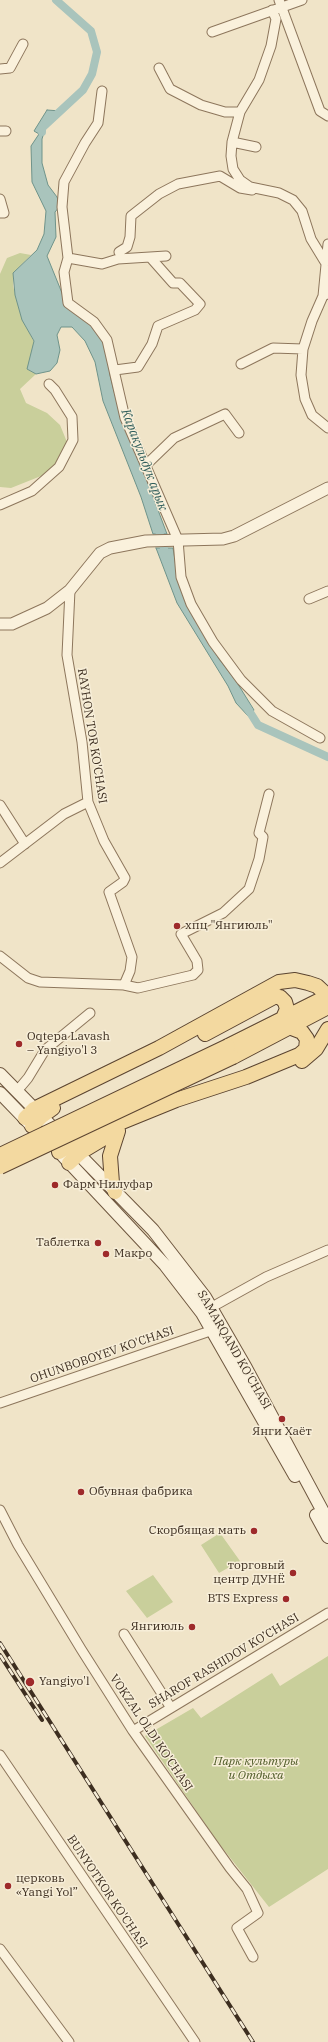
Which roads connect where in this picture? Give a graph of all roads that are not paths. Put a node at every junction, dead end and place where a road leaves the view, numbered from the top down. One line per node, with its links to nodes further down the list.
1 (302, 0): 2 (street)
2 (278, 6): 3 (street); 8 (street); 9 (street)
3 (212, 32)
4 (23, 44): 6 (street)
5 (159, 68): 8 (street)
6 (0, 69)
7 (102, 91): 19 (street)
8 (240, 112): 10 (street)
9 (324, 114)
10 (232, 142): 11 (street); 12 (street)
11 (256, 147)
12 (279, 193): 16 (street); 20 (street)
13 (0, 199): 14 (street)
14 (0, 213)
15 (328, 244): 20 (street)
16 (119, 252)
17 (166, 256): 18 (street)
18 (150, 257): 19 (street); 24 (street)
19 (68, 258): 24 (street)
20 (325, 262): 21 (street)
21 (325, 295): 22 (street)
22 (303, 349): 23 (street); 26 (street)
23 (240, 364)
24 (115, 370): 28 (street)
25 (49, 384): 30 (street)
26 (328, 428)
27 (239, 433): 28 (street)
28 (146, 465): 31 (street)
29 (328, 488): 31 (street)
30 (0, 505)
31 (178, 540): 32 (street); 36 (street)
32 (70, 590): 35 (street); 38 (street, RAYHON TOR KO'CHASI)
33 (328, 592): 34 (street)
34 (309, 599)
35 (0, 624)
36 (320, 738)
37 (269, 794): 43 (street)
38 (88, 802): 40 (street); 43 (street, RAYHON TOR KO'CHASI)
39 (0, 805): 40 (street)
40 (25, 844): 41 (street)
41 (0, 863)
42 (0, 956): 43 (street)
43 (124, 985)
44 (328, 996): 47 (main road); 53 (main road)
45 (328, 1007): 47 (main road)
46 (90, 1013): 51 (street)
47 (286, 1022): 49 (main road); 53 (main road); 55 (main road)
48 (328, 1029): 54 (main road)
49 (230, 1052): 56 (main road, bridge); 57 (main road, bridge)
50 (0, 1074): 51 (main road, SAMARQAND KO'CHASI)
51 (17, 1091): 52 (street); 53 (main road, SAMARQAND KO'CHASI)
52 (3, 1096): 53 (main road, SAMARQAND KO'CHASI)
53 (33, 1117): 55 (main road, SAMARQAND KO'CHASI)
54 (118, 1131): 55 (main road); 58 (main road)
55 (68, 1154): 58 (main road, SAMARQAND KO'CHASI); 61 (main road, SAMARQAND KO'CHASI)
56 (0, 1155)
57 (0, 1167)
58 (115, 1192): 60 (main road, SAMARQAND KO'CHASI)
59 (328, 1250): 60 (street)
60 (212, 1307): 64 (main road, SAMARQAND KO'CHASI)
61 (213, 1330): 62 (street, OHUNBOBOYEV KO'CHASI); 65 (main road, SAMARQAND KO'CHASI)
62 (0, 1403)
63 (0, 1510): 69 (street, VOKZAL OLDI KO'CHASI)
64 (328, 1522)
65 (328, 1537)
66 (328, 1613): 68 (street, SHAROF RASHIDOV KO’CHASI)
67 (124, 1634): 68 (street)
68 (171, 1708): 69 (street, SHAROF RASHIDOV KO’CHASI)
69 (133, 1731): 72 (street, VOKZAL OLDI KO'CHASI)
70 (0, 1756): 74 (street, BUNYOTKOR KO'CHASI)
71 (0, 1949): 73 (street)
72 (253, 1957)
73 (69, 2042)
74 (195, 2042)

